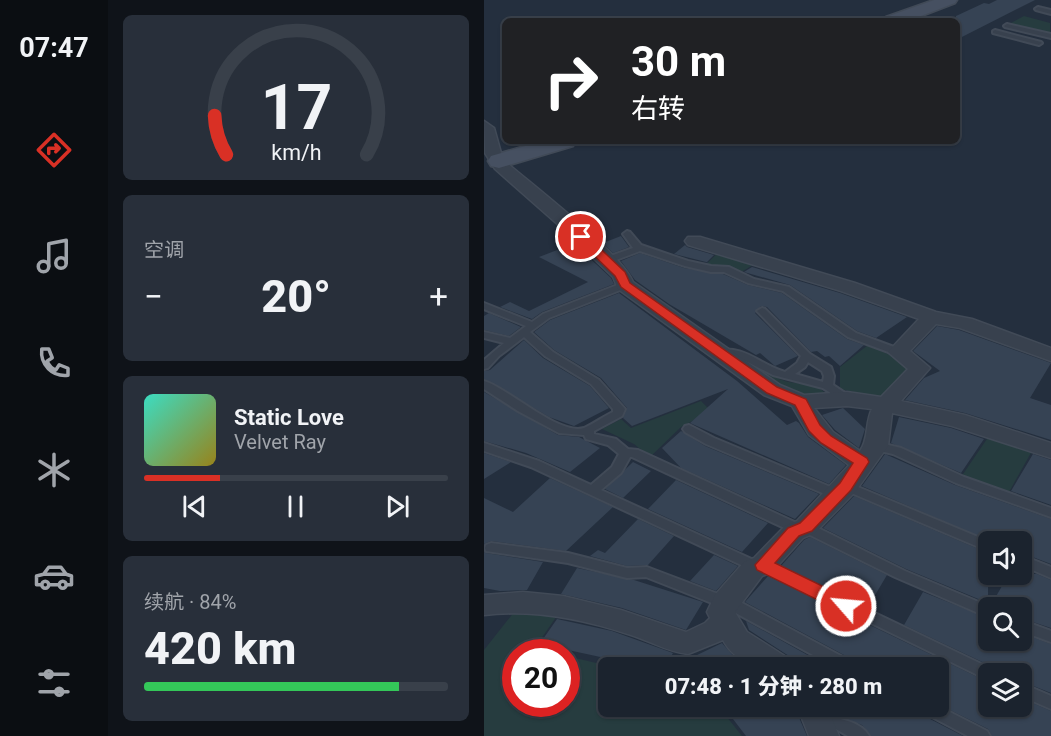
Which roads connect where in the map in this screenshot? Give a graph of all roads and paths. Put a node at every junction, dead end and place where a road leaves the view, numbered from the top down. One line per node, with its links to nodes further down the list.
1 (949, 0): 5 (main road)
2 (971, 0): 6 (main road)
3 (1038, 9): 4 (lane)
4 (1051, 12)
5 (900, 18)
6 (922, 18)
7 (1007, 26): 9 (lane)
8 (995, 32): 9 (lane)
9 (1047, 41)
10 (484, 125): 13 (street)
11 (526, 144): 13 (main road)
12 (552, 144): 13 (main road)
13 (496, 157): 17 (street)
14 (627, 234): 16 (lane)
15 (694, 241): 21 (street)
16 (638, 248): 17 (lane); 25 (lane)
17 (605, 261): 18 (street)
18 (625, 285): 22 (lane); 26 (street)
19 (484, 306): 22 (lane)
20 (762, 311): 28 (lane)
21 (932, 317): 25 (street); 27 (street)
22 (528, 329): 24 (lane); 37 (lane)
23 (484, 335): 24 (lane)
24 (512, 342): 29 (lane)
25 (898, 352): 35 (street)
26 (718, 353): 30 (lane); 34 (street)
27 (1051, 355)
28 (806, 356): 30 (lane); 32 (lane)
29 (484, 366)
30 (786, 376): 32 (lane)
31 (484, 384): 37 (lane)
32 (827, 386): 33 (lane)
33 (847, 399): 34 (street); 35 (street)
34 (801, 402): 41 (street)
35 (885, 406): 39 (street); 41 (street)
36 (689, 429): 42 (lane)
37 (588, 432): 40 (lane)
38 (484, 447): 43 (lane)
39 (1051, 451)
40 (625, 453): 43 (lane); 45 (lane)
41 (869, 454): 42 (street); 44 (lane)
42 (841, 490): 45 (street); 46 (lane)
43 (591, 491): 49 (lane)
44 (1051, 513)
45 (802, 528): 49 (street); 52 (lane)
46 (978, 542)
47 (491, 548): 53 (lane)
48 (1032, 565): 50 (lane)
49 (760, 566): 53 (street); 58 (lane)
50 (1051, 573)
51 (484, 605): 53 (street)
52 (978, 607)
53 (724, 611): 56 (street); 57 (lane)
54 (1032, 630): 55 (lane)
55 (1051, 638)
56 (764, 657)
57 (826, 657)
58 (978, 669)
59 (1032, 694): 60 (lane)
60 (1051, 703)
61 (945, 717): 64 (lane)
62 (819, 722): 63 (lane)
63 (861, 736)
64 (982, 736)

